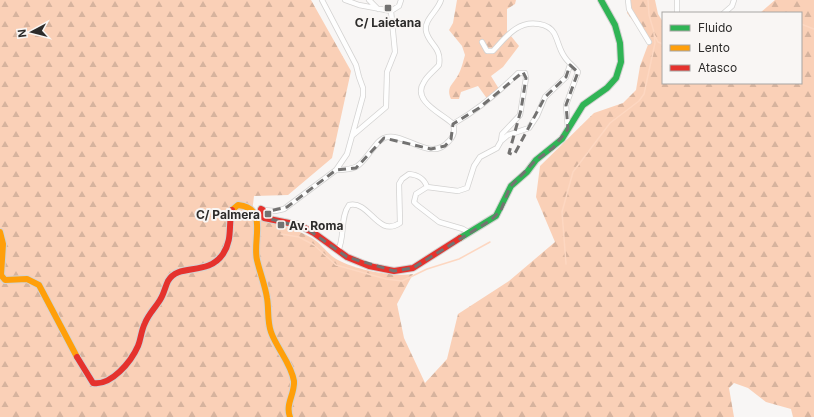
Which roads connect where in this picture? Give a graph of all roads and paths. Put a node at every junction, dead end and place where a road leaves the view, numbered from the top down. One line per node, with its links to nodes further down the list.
1 (322, 0): 19 (street)
2 (345, 0): 10 (street)
3 (369, 0): 10 (street)
4 (401, 0): 11 (street)
5 (440, 0): 17 (street)
6 (601, 0): 18 (street)
7 (628, 0): 15 (street)
8 (677, 0): 12 (street)
9 (733, 1): 13 (street)
10 (378, 9): 11 (street)
11 (391, 11): 19 (street)
12 (677, 12)
13 (725, 12)
14 (482, 42): 16 (street)
15 (650, 42)
16 (570, 65): 18 (street); 20 (street)
17 (453, 124): 20 (street); 21 (street)
18 (568, 129): 28 (street)
19 (352, 135): 21 (street)
20 (501, 141): 22 (street)
21 (336, 170): 24 (street)
22 (427, 187): 28 (street); 29 (street)
23 (246, 205): 24 (street); 25 (street); 27 (street)
24 (265, 214): 25 (street); 25 (street); 26 (street); 29 (street)
25 (256, 215): 26 (street)
26 (257, 226): 30 (street)
27 (0, 232)
28 (468, 232): 29 (street)
29 (338, 251)
30 (290, 417)

